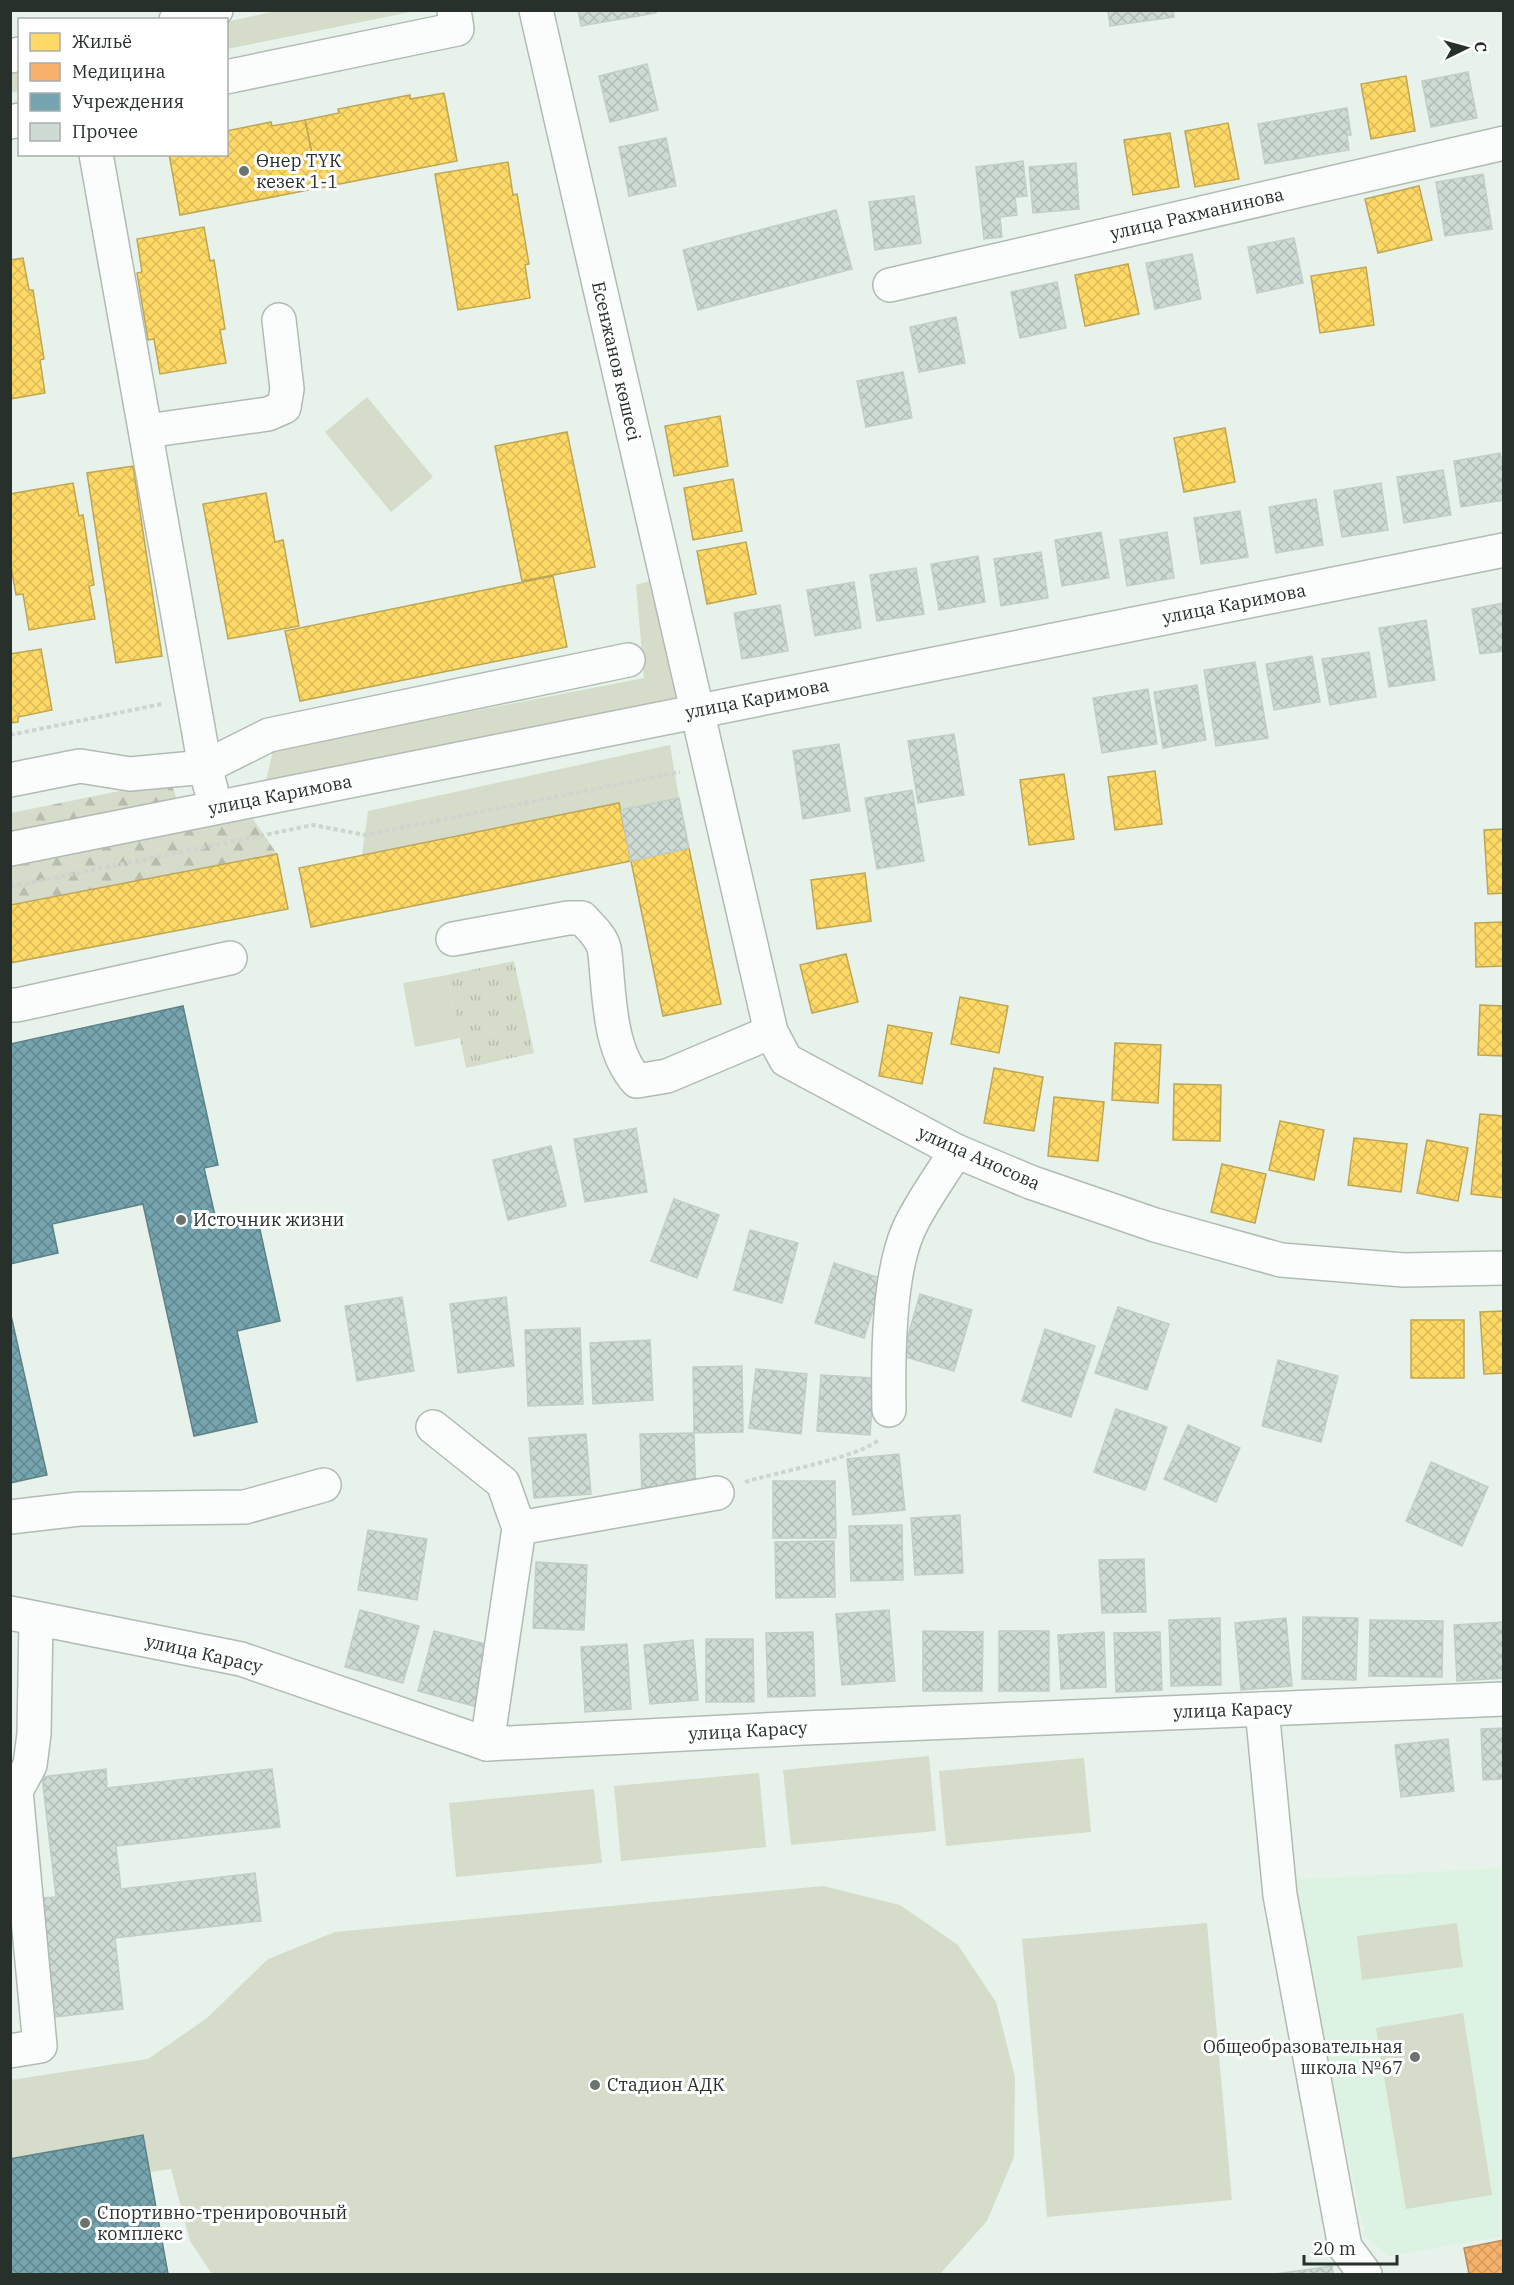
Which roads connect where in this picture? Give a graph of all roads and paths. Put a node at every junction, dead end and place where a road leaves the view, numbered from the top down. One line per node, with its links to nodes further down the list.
1 (216, 10): 4 (street)
2 (454, 10): 5 (street)
3 (536, 10): 14 (street, Есенжанов көшесі)
4 (184, 18)
5 (228, 77)
6 (1503, 143): 8 (street, улица Рахманинова)
7 (96, 156): 10 (street)
8 (890, 285)
9 (279, 320): 10 (street)
10 (147, 431): 13 (street)
11 (1503, 550): 14 (street, улица Каримова)
12 (628, 660): 16 (street)
13 (193, 697): 15 (path); 16 (street)
14 (697, 711): 19 (street, улица Каримова); 25 (street, улица Аносова)
15 (10, 735)
16 (205, 768): 18 (street); 19 (street)
17 (690, 770): 21 (path)
18 (10, 780)
19 (217, 808): 20 (street, улица Каримова)
20 (10, 849)
21 (10, 887)
22 (453, 939): 25 (street)
23 (230, 958): 24 (street)
24 (10, 1005)
25 (771, 1032): 26 (street, улица Аносова)
26 (956, 1151): 27 (street, улица Аносова); 28 (street)
27 (1503, 1268)
28 (890, 1410): 31 (path)
29 (433, 1427): 33 (street)
30 (324, 1485): 32 (street)
31 (717, 1493): 33 (street)
32 (10, 1517)
33 (519, 1528): 37 (street)
34 (23, 1616): 37 (street, улица Карасу); 38 (street)
35 (1503, 1699): 36 (street, улица Карасу)
36 (1262, 1709): 37 (street, улица Карасу); 39 (street)
37 (487, 1744)
38 (10, 2051)
39 (1365, 2274)

